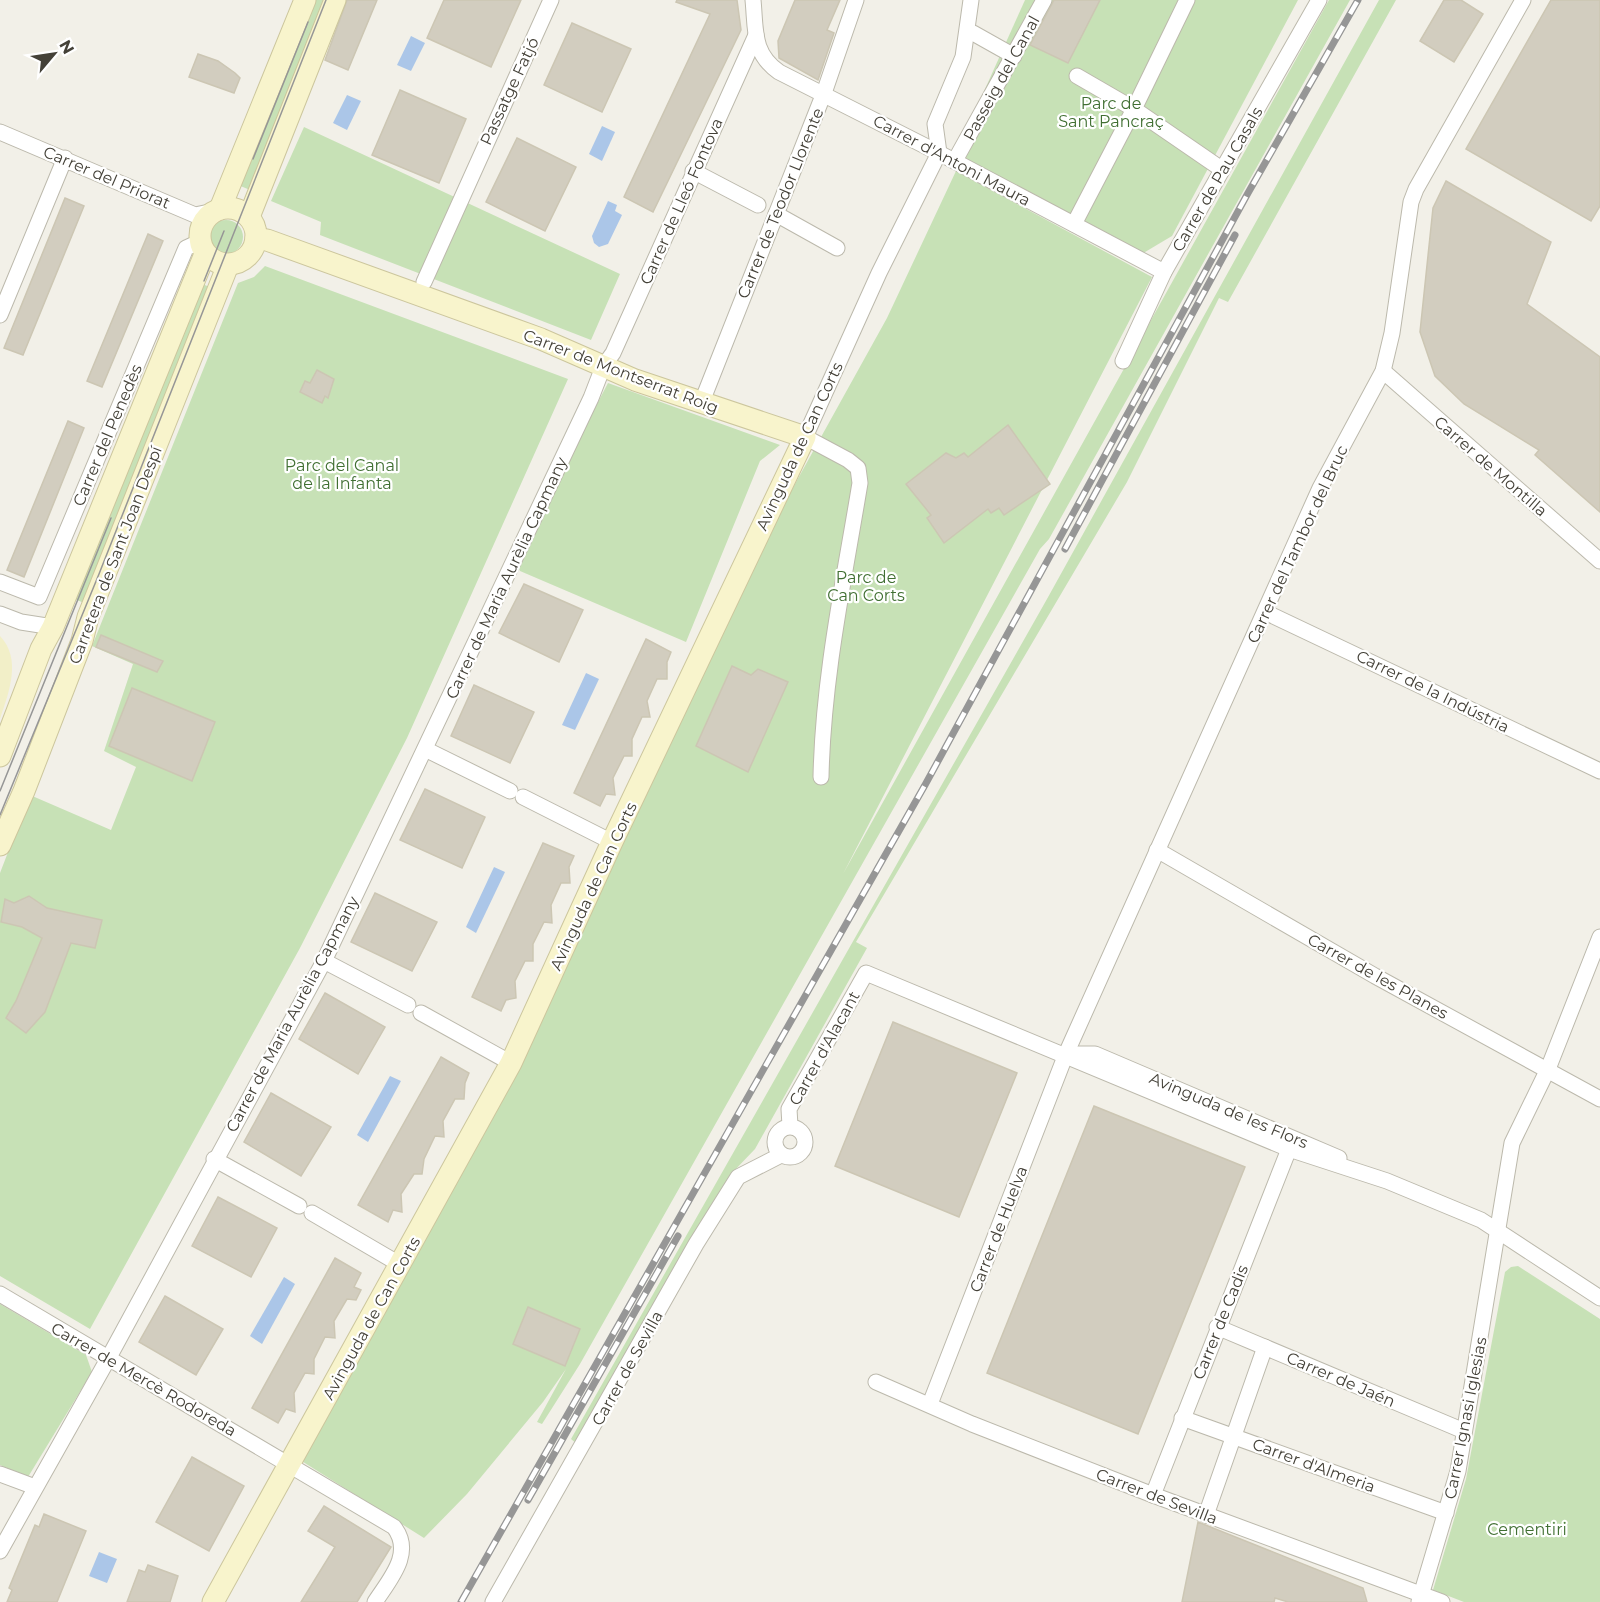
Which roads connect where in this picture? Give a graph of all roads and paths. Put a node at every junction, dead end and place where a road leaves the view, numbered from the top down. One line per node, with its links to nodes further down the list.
1 (305, 0): 24 (street)
2 (335, 0): 26 (street)
3 (551, 0): 33 (street, Passatge Fatjó)
4 (753, 0): 12 (street, Carrer d'Antoni Maura)
5 (856, 0): 15 (street, Carrer de Teodor Llorente)
6 (971, 0): 18 (street)
7 (1044, 0): 13 (street, Passeig del Canal)
8 (1187, 0): 16 (street)
9 (1319, 0): 32 (street, Carrer de Pau Casals)
10 (1523, 0): 37 (street, Carrer del Tambor del Bruc)
11 (973, 33): 13 (street)
12 (756, 34): 15 (street, Carrer d'Antoni Maura); 22 (street, Carrer de Lleó Fontova)
13 (1014, 56): 19 (street, Passeig del Canal)
14 (1077, 76): 16 (street)
15 (824, 93): 18 (street, Carrer d'Antoni Maura); 25 (street, Carrer de Teodor Llorente)
16 (1134, 109): 21 (street); 27 (street)
17 (0, 132): 20 (street, Carrer del Priorat)
18 (939, 153): 27 (street, Carrer d'Antoni Maura); 39 (street, Avinguda de Can Corts)
19 (958, 155)
20 (65, 158): 24 (street, Carrer del Priorat); 34 (street)
21 (1217, 166)
22 (693, 171): 23 (street); 36 (street, Carrer de Lleó Fontova)
23 (758, 205)
24 (217, 210): 26 (street); 29 (street)
25 (776, 214): 30 (street); 38 (street, Carrer de Teodor Llorente)
26 (249, 217): 28 (street)
27 (1074, 224): 32 (street, Carrer d'Antoni Maura)
28 (256, 238): 31 (street); 36 (street, Carrer de Montserrat Roig)
29 (202, 248): 31 (street); 41 (street, Carrer del Penedès); 45 (street, Carretera de Sant Joan Despí)
30 (837, 248)
31 (228, 265): 44 (street, Carretera de Sant Joan Despí)
32 (1164, 272): 35 (street, Carrer de Pau Casals)
33 (424, 282)
34 (0, 315)
35 (1123, 362)
36 (603, 367): 38 (street, Carrer de Montserrat Roig); 46 (street, Carrer de Maria Aurèlia Capmany)
37 (1383, 371): 40 (street, Carrer de Montilla); 42 (street, Carrer del Tambor del Bruc)
38 (701, 404): 39 (street, Carrer de Montserrat Roig)
39 (805, 437): 49 (street, Carrer de Montserrat Roig); 50 (street, Avinguda de Can Corts)
40 (1600, 561)
41 (0, 582)
42 (1265, 612): 48 (street, Carrer de la Indústria); 52 (street, Carrer del Tambor del Bruc)
43 (0, 614): 45 (street)
44 (88, 616): 45 (street); 51 (street, Carretera de Sant Joan Despí)
45 (53, 627): 47 (street, Carretera de Sant Joan Despí)
46 (425, 749): 50 (street); 54 (street, Carrer de Maria Aurèlia Capmany)
47 (0, 756)
48 (1600, 771)
49 (821, 777)
50 (612, 842): 57 (street, Avinguda de Can Corts)
51 (0, 845)
52 (1157, 850): 56 (street, Carrer del Tambor del Bruc); 58 (street, Carrer de les Planes)
53 (1600, 937): 58 (street, Carrer Ignasi Iglesias)
54 (324, 961): 57 (street); 63 (street, Carrer de Maria Aurèlia Capmany)
55 (866, 973): 56 (street, Avinguda de les Flors); 60 (street, Carrer d'Alacant)
56 (1066, 1054): 61 (street, Avinguda de les Flors); 64 (street, Avinguda de les Flors); 73 (street, Carrer de Huelva)
57 (511, 1063): 66 (street, Avinguda de Can Corts)
58 (1548, 1069): 59 (street, Carrer de les Planes); 65 (street, Carrer Ignasi Iglesias)
59 (1600, 1099)
60 (790, 1125): 62 (street); 62 (street)
61 (1289, 1149): 64 (street, Avinguda de les Flors); 69 (street, Carrer de Cadis)
62 (781, 1155): 87 (street, Carrer de Sevilla)
63 (214, 1159): 66 (street); 71 (street, Carrer de Maria Aurèlia Capmany)
64 (1387, 1181): 65 (street, Avinguda de les Flors)
65 (1499, 1232): 68 (street, Avinguda de les Flors); 75 (street, Carrer Ignasi Iglesias)
66 (401, 1265): 77 (street, Avinguda de Can Corts)
67 (0, 1294): 71 (street, Carrer de Mercè Rodoreda)
68 (1600, 1298)
69 (1217, 1328): 70 (street, Carrer de Jaén); 74 (street, Carrer de Cadis)
70 (1265, 1347): 75 (street, Carrer de Jaén); 76 (street)
71 (108, 1359): 77 (street, Carrer de Mercè Rodoreda); 79 (street, Carrer de Maria Aurèlia Capmany)
72 (876, 1382): 73 (street, Carrer de Sevilla)
73 (930, 1404): 80 (street, Carrer de Sevilla)
74 (1182, 1418): 76 (street, Carrer d'Almeria); 80 (street, Carrer de Cadis)
75 (1464, 1431): 81 (street, Carrer Ignasi Iglesias)
76 (1234, 1436): 81 (street, Carrer d'Almeria); 82 (street)
77 (289, 1464): 85 (street, Avinguda de Can Corts); 86 (street, Carrer de Mercè Rodoreda)
78 (0, 1474): 79 (street)
79 (35, 1487): 83 (street, Carrer de Maria Aurèlia Capmany)
80 (1153, 1495): 82 (street, Carrer de Sevilla)
81 (1446, 1513): 84 (street, Carrer Ignasi Iglesias)
82 (1206, 1515): 84 (street, Carrer de Sevilla)
83 (0, 1551)
84 (1421, 1598): 88 (street, Carrer de Sevilla)
85 (213, 1602)
86 (375, 1602)
87 (493, 1602)
88 (1442, 1602)

